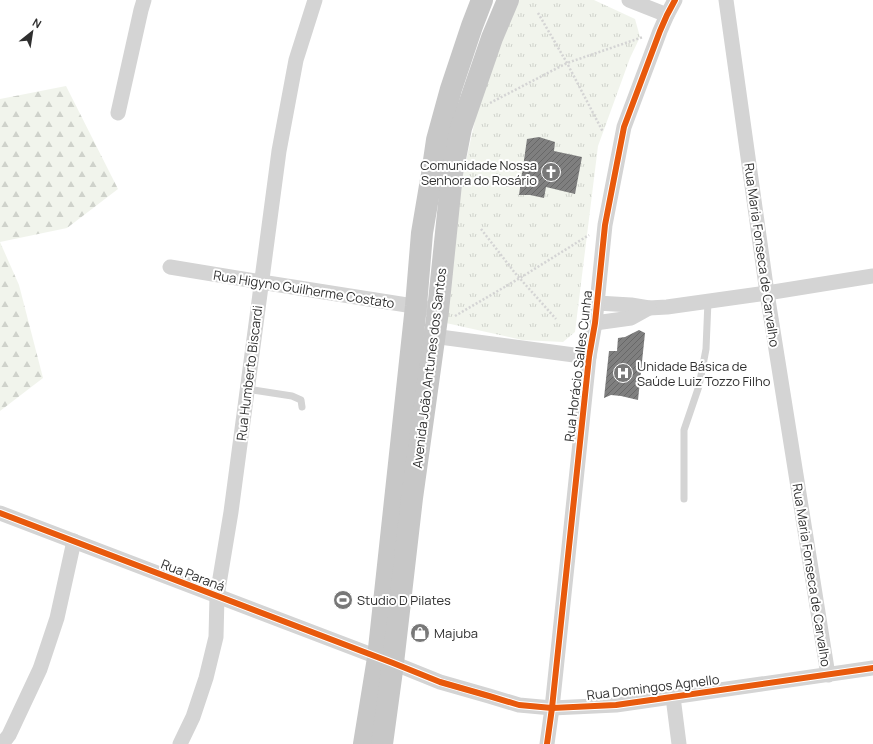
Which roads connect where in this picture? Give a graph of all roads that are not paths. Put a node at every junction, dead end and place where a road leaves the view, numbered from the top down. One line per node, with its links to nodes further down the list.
1 (144, 0): 9 (street)
2 (315, 0): 12 (street, Rua Humberto Biscardi)
3 (482, 0): 16 (main road, Avenida João Antunes dos Santos)
4 (508, 0): 19 (main road, Avenida João Antunes dos Santos)
5 (629, 0): 8 (street)
6 (675, 0): 8 (street, Rua Horácio Salles Cunha)
7 (726, 0): 13 (street, Rua Maria Fonseca de Carvalho)
8 (667, 15): 15 (street, Rua Horácio Salles Cunha)
9 (118, 113)
10 (170, 267): 12 (street, Rua Higyno Guilherme Costato)
11 (873, 276): 13 (street)
12 (261, 282): 16 (street, Rua Higyno Guilherme Costato); 22 (street, Rua Humberto Biscardi)
13 (767, 293): 14 (street); 30 (street, Rua Maria Fonseca de Carvalho)
14 (708, 301): 17 (street); 24 (lane)
15 (597, 303): 17 (street); 18 (street, Rua Horácio Salles Cunha)
16 (416, 306): 19 (street, Rua Higyno Guilherme Costato); 20 (main road, Avenida João Antunes dos Santos)
17 (649, 308): 18 (street)
18 (595, 323): 21 (street, Rua Horácio Salles Cunha)
19 (436, 325): 20 (street, Rua Higyno Guilherme Costato); 21 (street, Rua Higyno Guilherme Costato); 28 (main road, Avenida João Antunes dos Santos)
20 (412, 334): 28 (main road, Avenida João Antunes dos Santos)
21 (589, 357): 32 (street, Rua Horácio Salles Cunha)
22 (247, 389): 23 (lane); 27 (street, Rua Humberto Biscardi)
23 (302, 407)
24 (684, 498)
25 (0, 514): 26 (street, Rua Paraná)
26 (74, 541): 27 (street, Rua Paraná); 33 (street)
27 (217, 596): 28 (street, Rua Paraná); 34 (street, Rua Humberto Biscardi)
28 (386, 660): 32 (street, Rua Domingos Agnello); 35 (main road, Avenida João Antunes dos Santos); 36 (main road, Avenida João Antunes dos Santos)
29 (873, 668): 30 (street, Rua Domingos Agnello)
30 (828, 675): 31 (street, Rua Domingos Agnello)
31 (673, 697): 32 (street, Rua Domingos Agnello); 38 (street)
32 (552, 708): 37 (street, Rua Horácio Salles Cunha)
33 (2, 744)
34 (180, 744)
35 (364, 744)
36 (382, 744)
37 (547, 744)
38 (679, 744)

